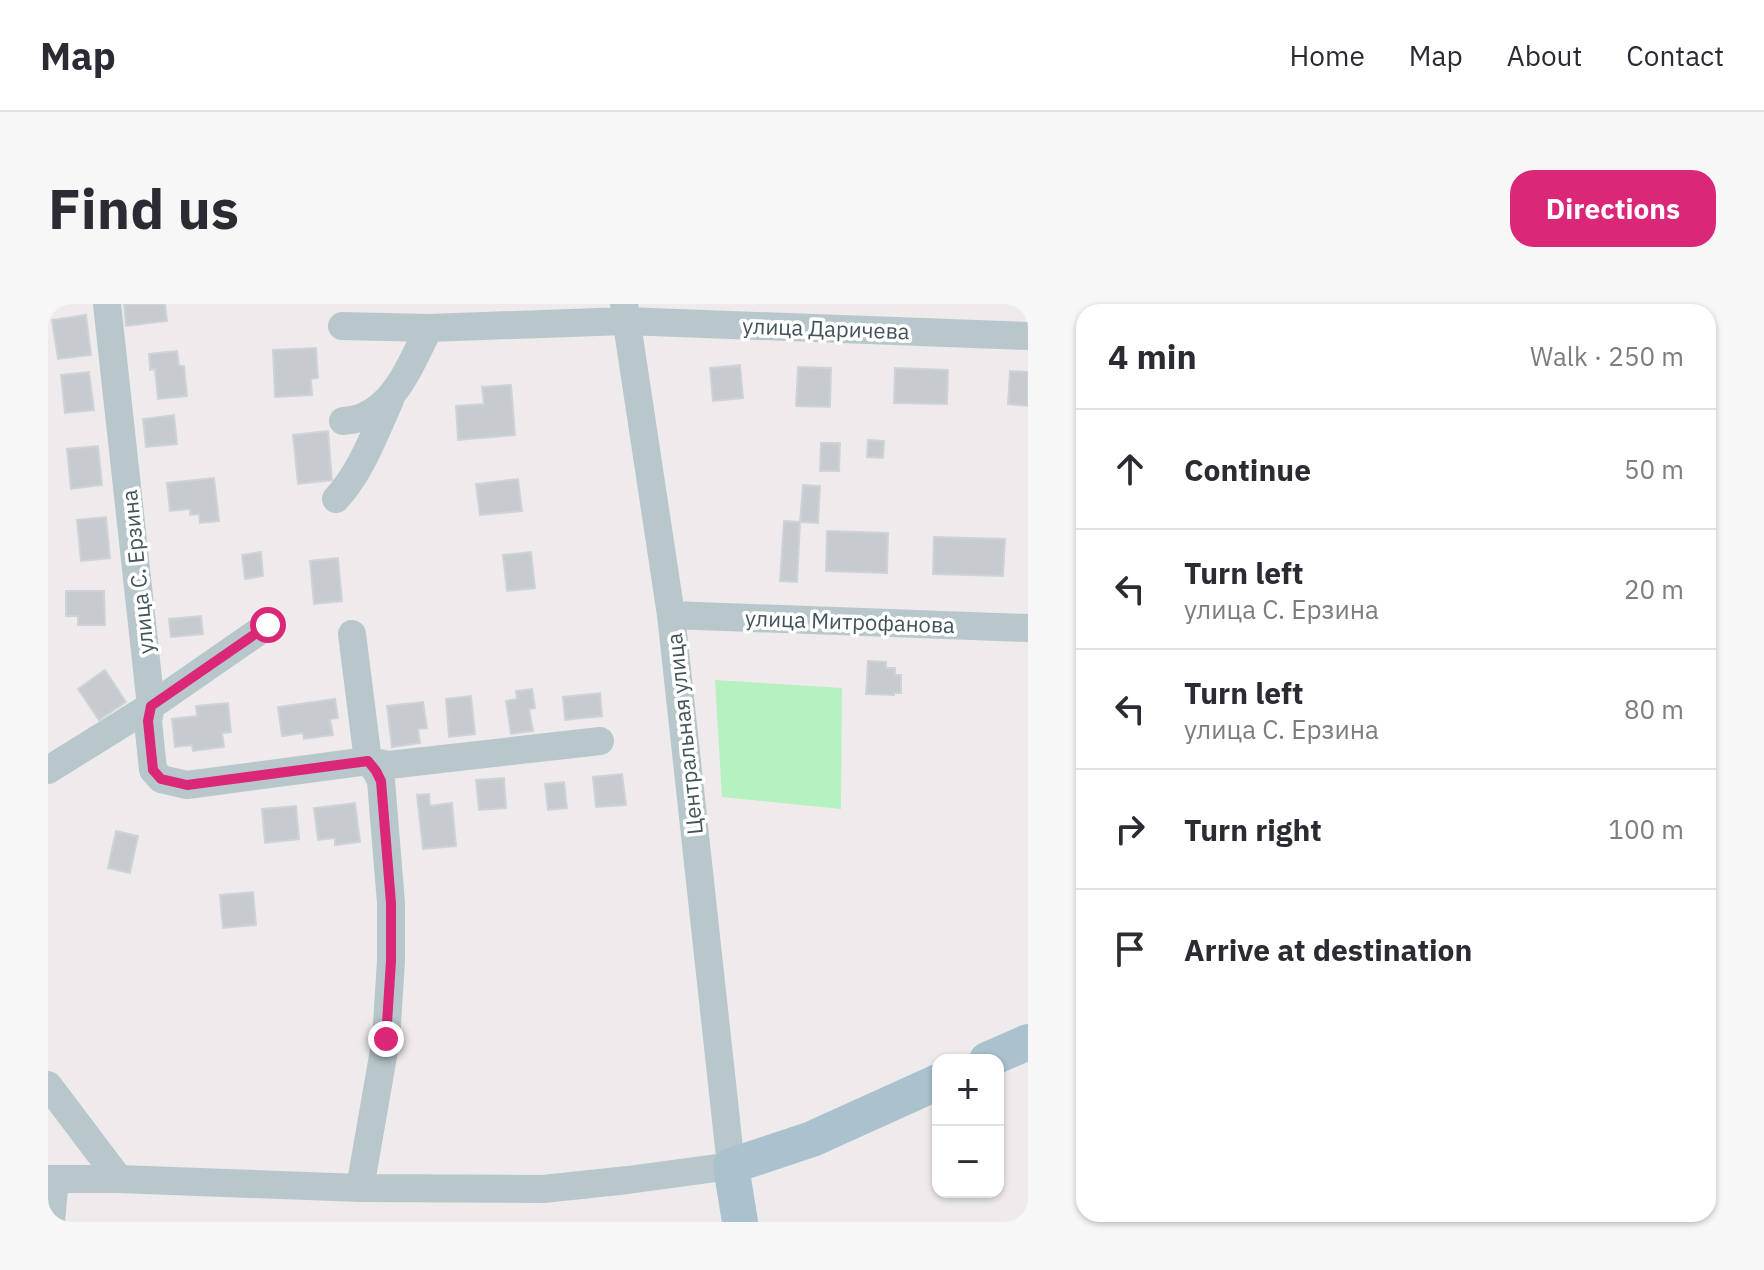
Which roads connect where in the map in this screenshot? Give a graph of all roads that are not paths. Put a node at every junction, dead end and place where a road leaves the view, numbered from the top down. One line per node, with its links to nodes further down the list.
1 (107, 304): 13 (street, улица С. Ерзина)
2 (624, 312): 4 (street, улица Даричева); 5 (street, улица Даричева); 9 (street, Центральная улица)
3 (342, 326): 4 (street, улица Даричева)
4 (429, 328): 6 (street)
5 (1028, 336)
6 (396, 389): 7 (street); 8 (street)
7 (343, 421)
8 (336, 499)
9 (671, 615): 11 (street, улица Митрофанова); 21 (street, Центральная улица)
10 (268, 625): 13 (street)
11 (1028, 628)
12 (352, 634): 15 (street)
13 (151, 706): 15 (street, улица С. Ерзина); 16 (street)
14 (600, 741): 15 (street, улица С. Ерзина)
15 (368, 761): 24 (street)
16 (48, 770)
17 (1028, 1042): 18 (main road)
18 (1001, 1054)
19 (48, 1085): 23 (street)
20 (932, 1085): 21 (main road)
21 (731, 1166): 24 (street); 26 (main road)
22 (51, 1179): 23 (street); 25 (street)
23 (119, 1179): 24 (street)
24 (360, 1188)
25 (51, 1222)
26 (740, 1222)

